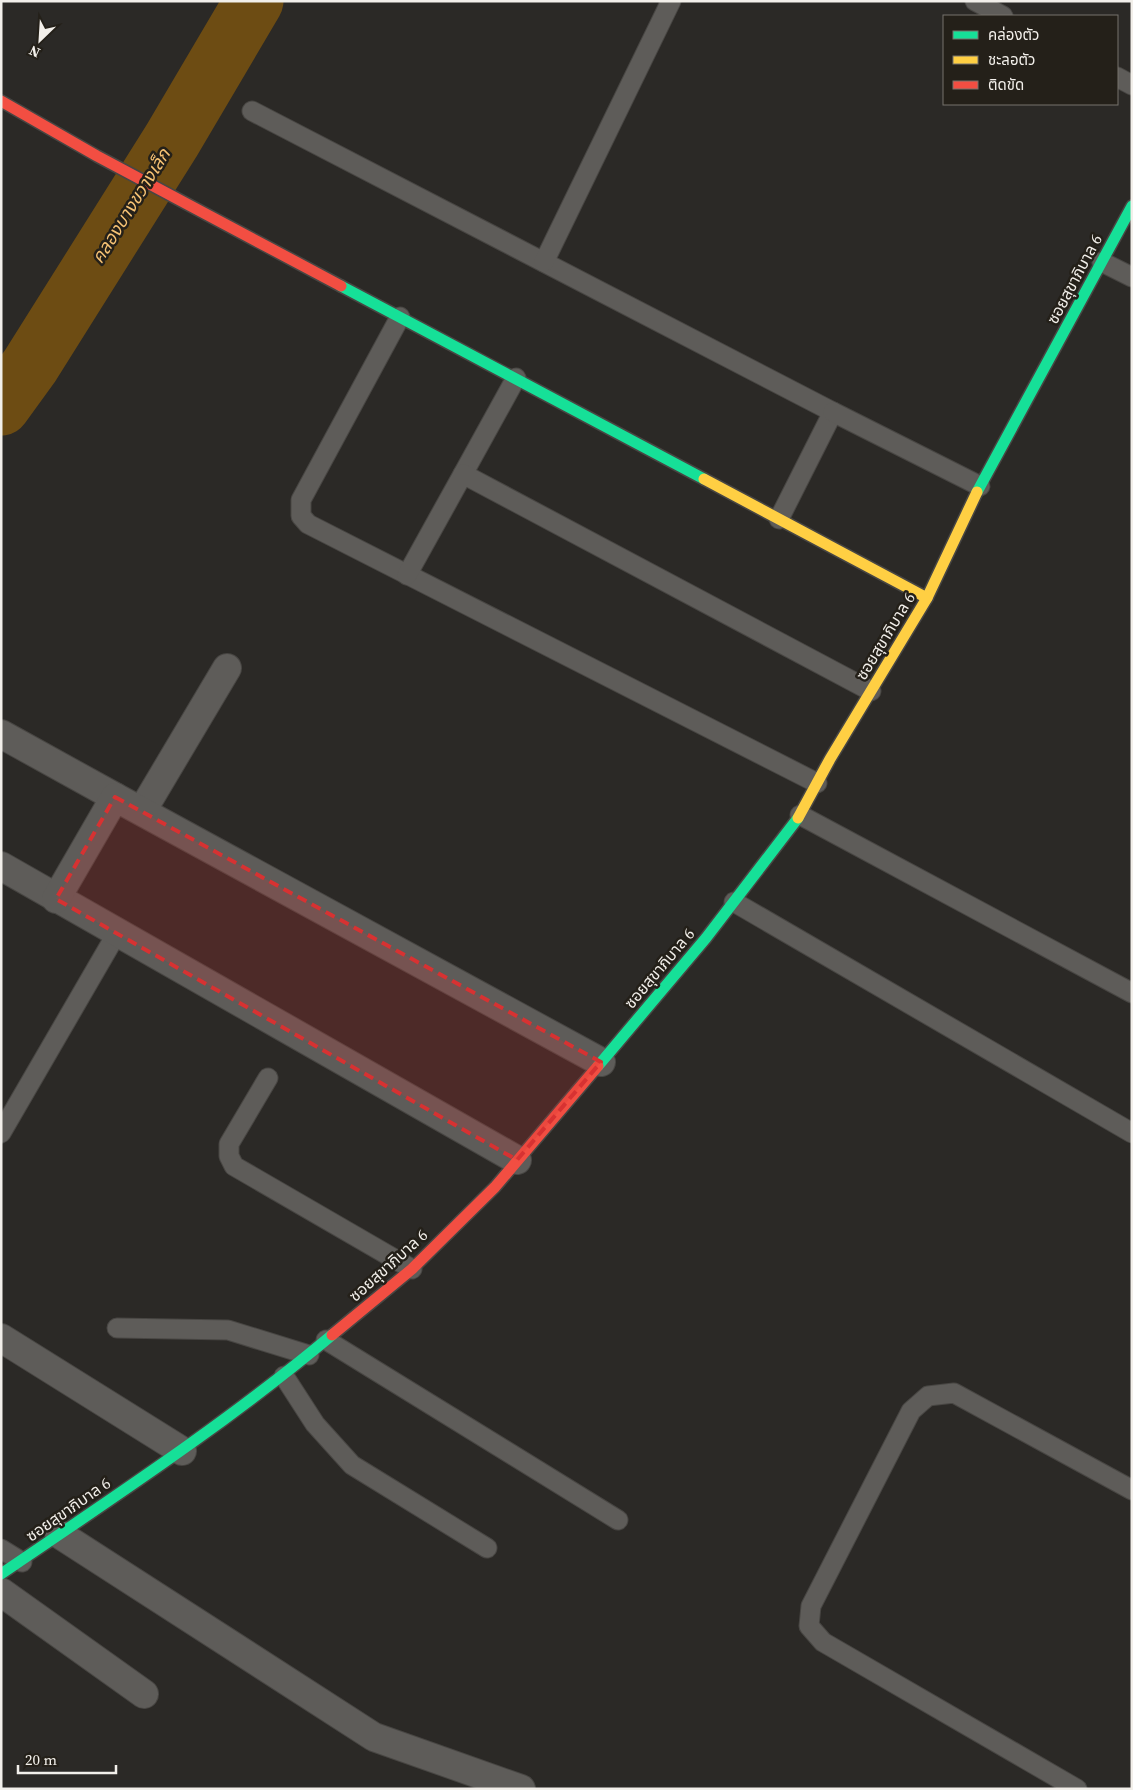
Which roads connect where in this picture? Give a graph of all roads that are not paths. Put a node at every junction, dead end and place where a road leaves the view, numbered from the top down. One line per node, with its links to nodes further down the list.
1 (671, 1): 9 (lane)
2 (974, 1): 3 (lane)
3 (1001, 15)
4 (1118, 78): 5 (lane)
5 (1132, 85)
6 (1, 101): 12 (street)
7 (252, 111): 9 (lane)
8 (1132, 206): 10 (street, ซอยสุขาภิบาล 6)
9 (544, 262): 14 (lane)
10 (1102, 262): 11 (lane); 16 (street, ซอยสุขาภิบาล 6)
11 (1132, 277)
12 (400, 317): 13 (street); 18 (lane)
13 (516, 378): 15 (lane); 17 (street)
14 (833, 412): 16 (lane); 17 (lane)
15 (463, 474): 18 (lane); 21 (lane)
16 (980, 486): 19 (street, ซอยสุขาภิบาล 6)
17 (779, 519): 19 (street)
18 (407, 575): 23 (lane)
19 (927, 598): 21 (street, ซอยสุขาภิบาล 6)
20 (226, 668): 25 (street)
21 (871, 691): 23 (street, ซอยสุขาภิบาล 6)
22 (1, 734): 24 (street)
23 (817, 783): 26 (street, ซอยสุขาภิบาล 6)
24 (115, 796): 25 (street); 28 (street)
25 (142, 811): 32 (street)
26 (800, 815): 29 (street, ซอยสุขาภิบาล 6); 31 (lane)
27 (1, 866): 28 (street)
28 (56, 899): 30 (street)
29 (734, 902): 32 (street, ซอยสุขาภิบาล 6); 35 (lane)
30 (117, 933): 34 (lane); 36 (street)
31 (1132, 993)
32 (601, 1062): 36 (street, ซอยสุขาภิบาล 6)
33 (268, 1078): 37 (lane)
34 (1, 1133)
35 (1132, 1134)
36 (517, 1160): 37 (street, ซอยสุขาภิบาล 6)
37 (412, 1268): 40 (street, ซอยสุขาภิบาล 6)
38 (117, 1328): 41 (lane)
39 (1, 1338): 43 (street)
40 (326, 1340): 41 (street, ซอยสุขาภิบาล 6); 45 (lane)
41 (309, 1355): 42 (street, ซอยสุขาภิบาล 6)
42 (284, 1376): 43 (street, ซอยสุขาภิบาล 6); 47 (lane)
43 (182, 1451): 46 (street, ซอยสุขาภิบาล 6)
44 (1132, 1490): 54 (lane)
45 (618, 1520)
46 (59, 1534): 49 (street, ซอยสุขาภิบาล 6); 53 (street)
47 (487, 1548)
48 (1, 1549): 49 (lane)
49 (22, 1562): 50 (street, ซอยสุขาภิบาล 6)
50 (1, 1574)
51 (1, 1592): 52 (street)
52 (144, 1694)
53 (521, 1789)
54 (1077, 1789)

